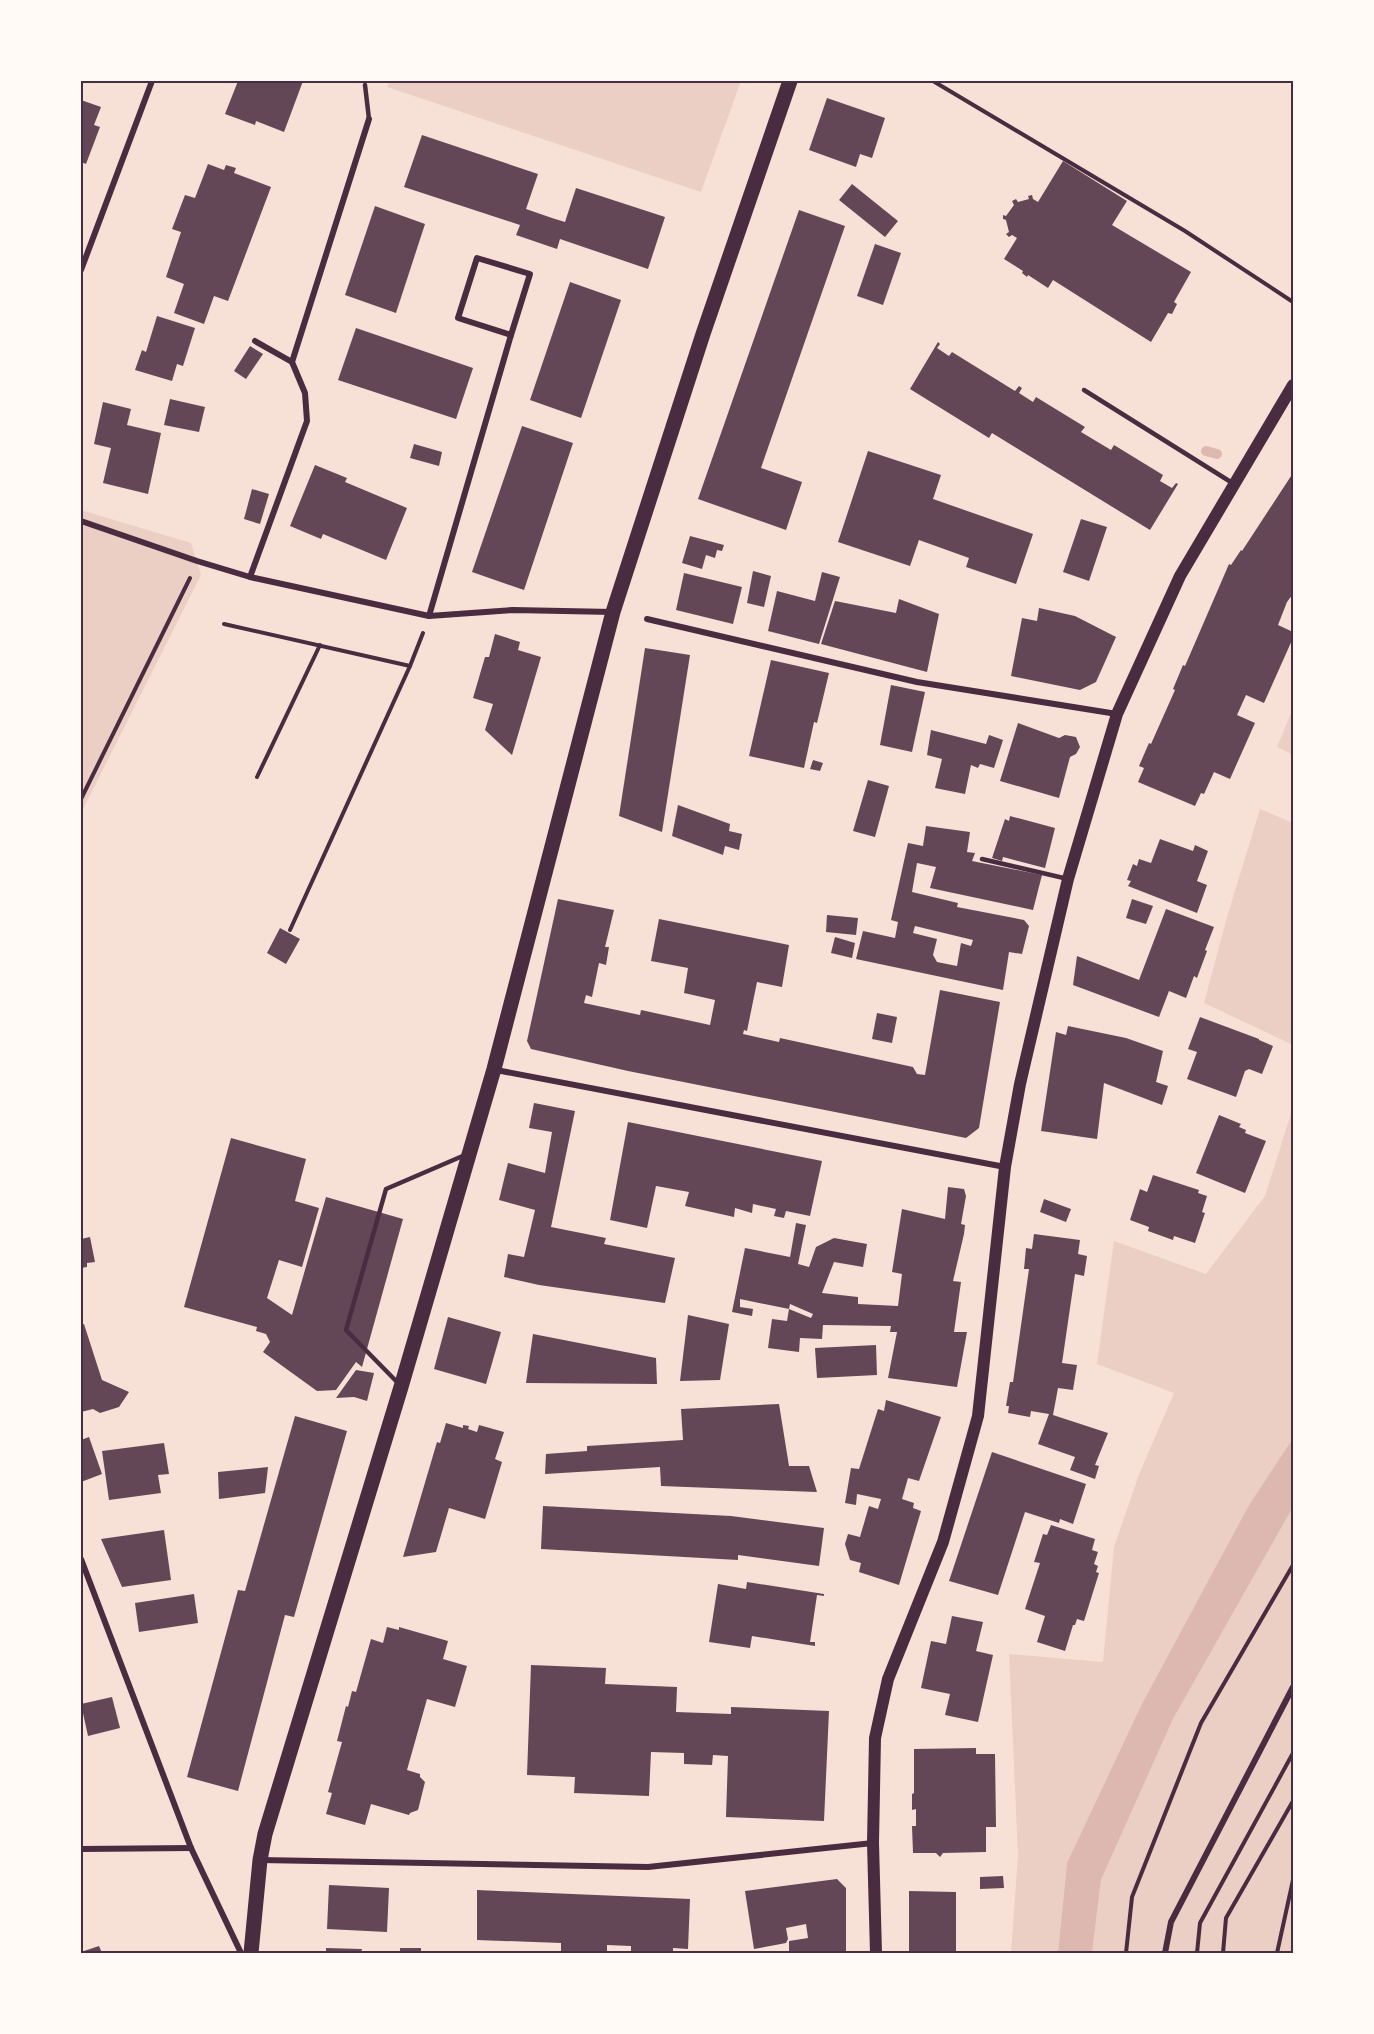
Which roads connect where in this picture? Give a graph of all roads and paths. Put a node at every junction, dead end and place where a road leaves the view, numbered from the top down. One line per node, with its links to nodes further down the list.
1 (152, 81): 6 (street)
2 (790, 81): 17 (main road)
3 (933, 81): 7 (path)
4 (365, 85): 5 (lane)
5 (369, 118): 10 (street)
6 (81, 270)
7 (1293, 302)
8 (511, 335): 8 (street); 18 (street)
9 (255, 341): 10 (street)
10 (292, 362): 16 (street)
11 (1293, 385): 13 (main road)
12 (1084, 390): 13 (lane)
13 (1234, 484): 23 (main road)
14 (81, 520): 15 (street)
15 (197, 561): 16 (street); 25 (path)
16 (250, 577): 18 (street)
17 (613, 612): 18 (street); 29 (main road)
18 (429, 616): 22 (path)
19 (647, 619): 23 (street)
20 (224, 624): 21 (path)
21 (320, 645): 22 (path); 24 (path)
22 (410, 666): 28 (path)
23 (1117, 714): 27 (main road)
24 (257, 777)
25 (81, 799)
26 (982, 859): 27 (lane)
27 (1068, 879): 31 (main road)
28 (290, 930)
29 (494, 1069): 30 (main road); 31 (street)
30 (470, 1153): 32 (main road); 32 (lane)
31 (1005, 1167): 38 (main road)
32 (401, 1387): 41 (main road)
33 (81, 1559): 39 (street)
34 (1293, 1565): 46 (path)
35 (1293, 1687): 47 (street)
36 (1293, 1753): 48 (path)
37 (1293, 1801): 49 (path)
38 (873, 1843): 41 (street); 45 (main road)
39 (191, 1848): 40 (street); 43 (street)
40 (81, 1849)
41 (260, 1860): 44 (main road)
42 (1293, 1880): 50 (path)
43 (242, 1953)
44 (251, 1953)
45 (876, 1953)
46 (1126, 1953)
47 (1165, 1953)
48 (1197, 1953)
49 (1223, 1953)
50 (1278, 1953)

